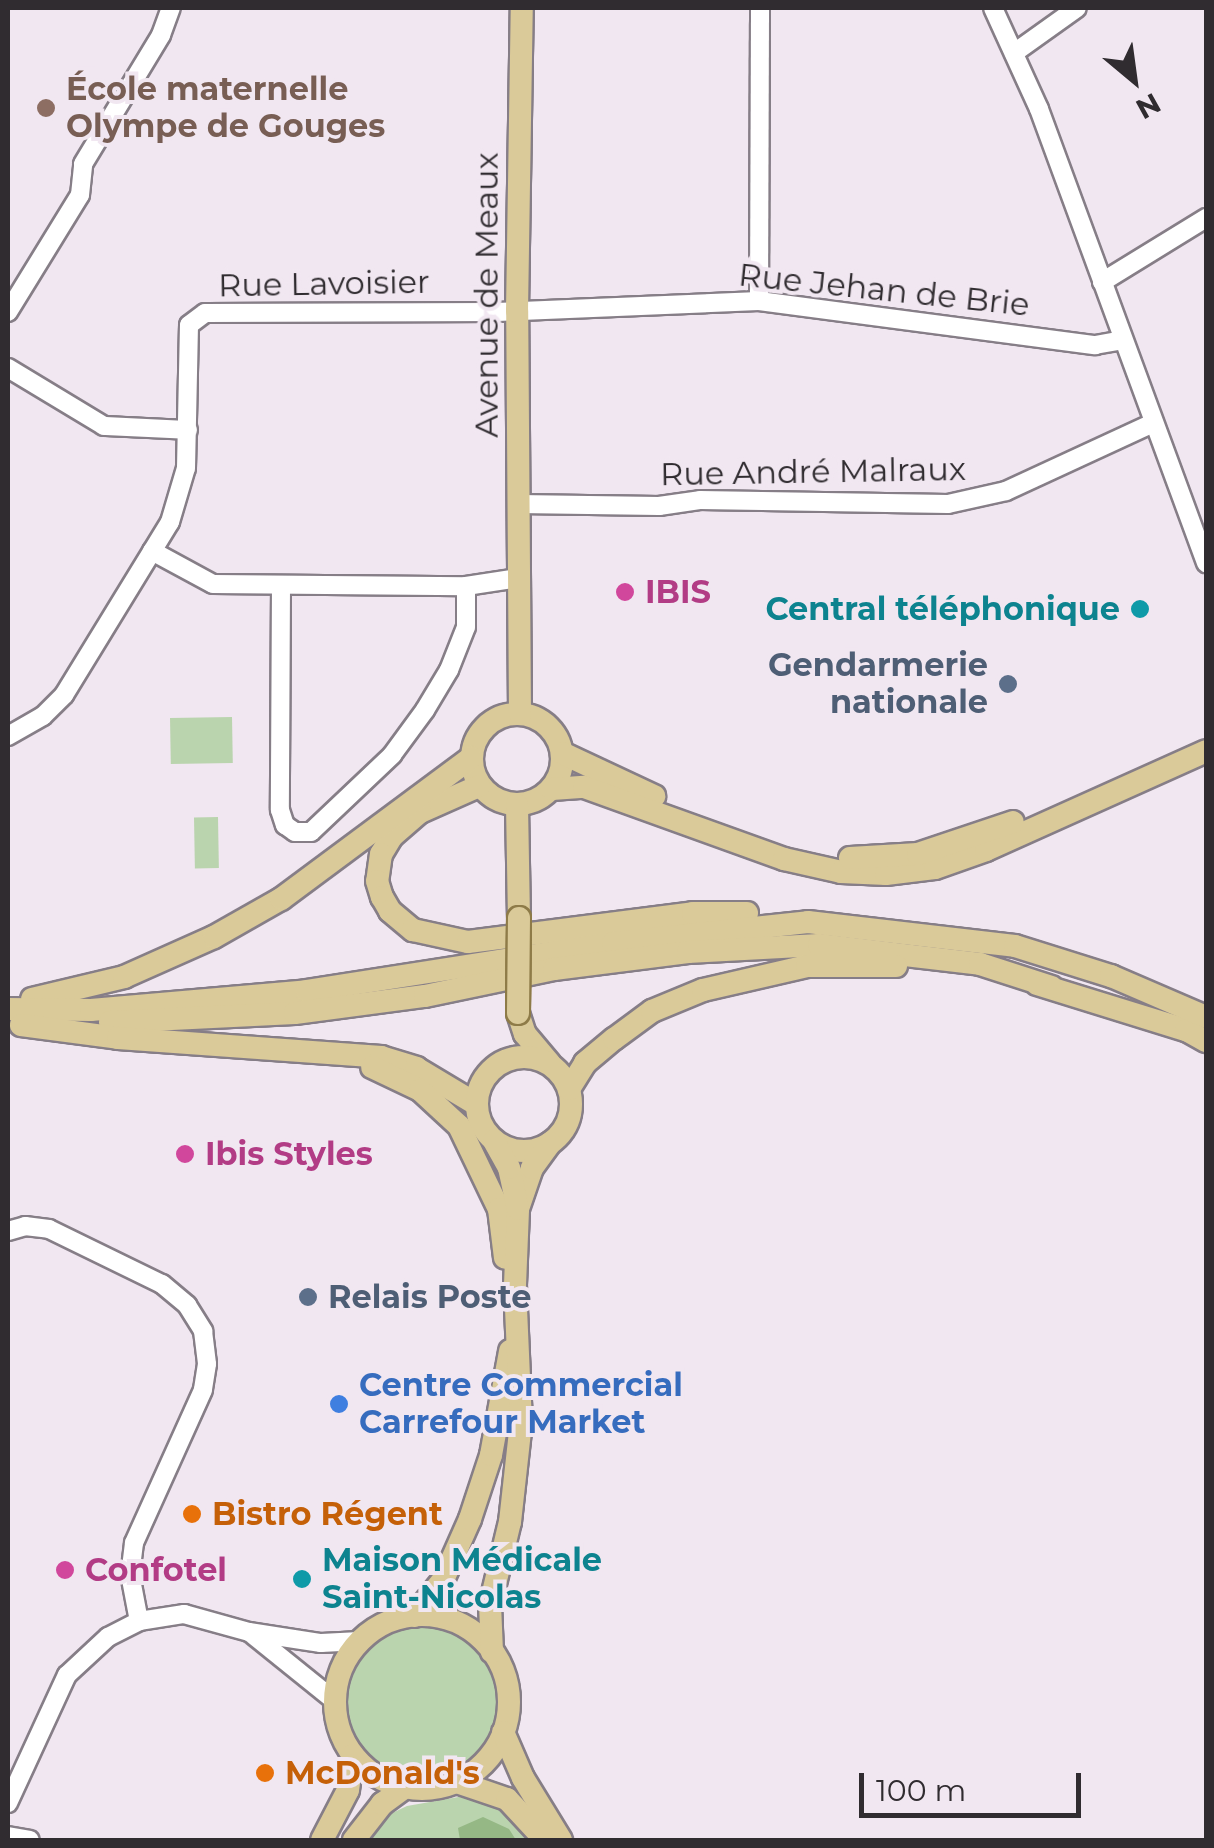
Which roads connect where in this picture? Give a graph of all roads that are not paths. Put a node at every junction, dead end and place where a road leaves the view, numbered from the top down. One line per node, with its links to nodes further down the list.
1 (171, 8): 11 (street)
2 (522, 8): 10 (main road, Avenue de Meaux)
3 (760, 8): 9 (street)
4 (993, 8): 6 (street)
5 (1077, 8): 6 (street)
6 (1014, 53): 8 (street)
7 (1206, 218): 8 (street)
8 (1102, 282): 12 (street)
9 (759, 301): 10 (street, Rue Jehan de Brie); 12 (street, Rue Jehan de Brie)
10 (517, 311): 15 (street, Rue Lavoisier); 16 (main road, Avenue de Meaux)
11 (8, 312)
12 (1122, 340): 14 (street)
13 (8, 368): 15 (street)
14 (1154, 423): 16 (street, Rue André Malraux); 18 (street)
15 (188, 430): 17 (street, Rue Lavoisier)
16 (518, 504): 19 (main road, Avenue de Meaux)
17 (152, 551): 20 (street); 23 (street, Rue Lavoisier)
18 (1206, 562)
19 (519, 581): 21 (street); 22 (main road, Avenue de Meaux)
20 (281, 586): 21 (street); 21 (street)
21 (466, 586)
22 (520, 714): 26 (main road); 27 (main road)
23 (8, 736)
24 (1206, 736): 26 (main road)
25 (1206, 751): 29 (main road)
26 (562, 753): 29 (main road)
27 (471, 758): 28 (main road); 33 (main road)
28 (479, 786): 30 (main road); 31 (main road)
29 (552, 790): 30 (main road)
30 (517, 805): 34 (main road, bridge)
31 (808, 922): 35 (main road); 36 (main road)
32 (1051, 986): 36 (main road); 37 (main road); 41 (main road)
33 (8, 1002)
34 (518, 1013): 39 (main road); 40 (main road)
35 (1206, 1017)
36 (12, 1020): 38 (main road)
37 (1206, 1042)
38 (335, 1053): 42 (main road); 47 (main road)
39 (551, 1065): 40 (main road); 41 (main road)
40 (495, 1066): 42 (main road)
41 (569, 1089): 44 (main road)
42 (476, 1104): 43 (main road)
43 (494, 1141): 44 (main road); 45 (main road)
44 (550, 1143): 45 (main road)
45 (518, 1209): 47 (main road)
46 (8, 1231): 50 (street)
47 (514, 1284): 48 (main road)
48 (516, 1313): 49 (main road); 53 (main road)
49 (414, 1616): 52 (main road); 53 (main road)
50 (139, 1621): 51 (street); 59 (street)
51 (249, 1632): 52 (street); 54 (street)
52 (360, 1641): 54 (main road)
53 (492, 1652): 55 (main road)
54 (335, 1700): 56 (main road)
55 (503, 1732): 57 (main road); 65 (main road)
56 (352, 1755): 58 (main road); 62 (main road)
57 (457, 1782): 58 (main road); 64 (main road)
58 (404, 1788): 63 (main road)
59 (8, 1803)
60 (8, 1836): 61 (street)
61 (30, 1840)
62 (322, 1840)
63 (354, 1840)
64 (545, 1840)
65 (562, 1840)

